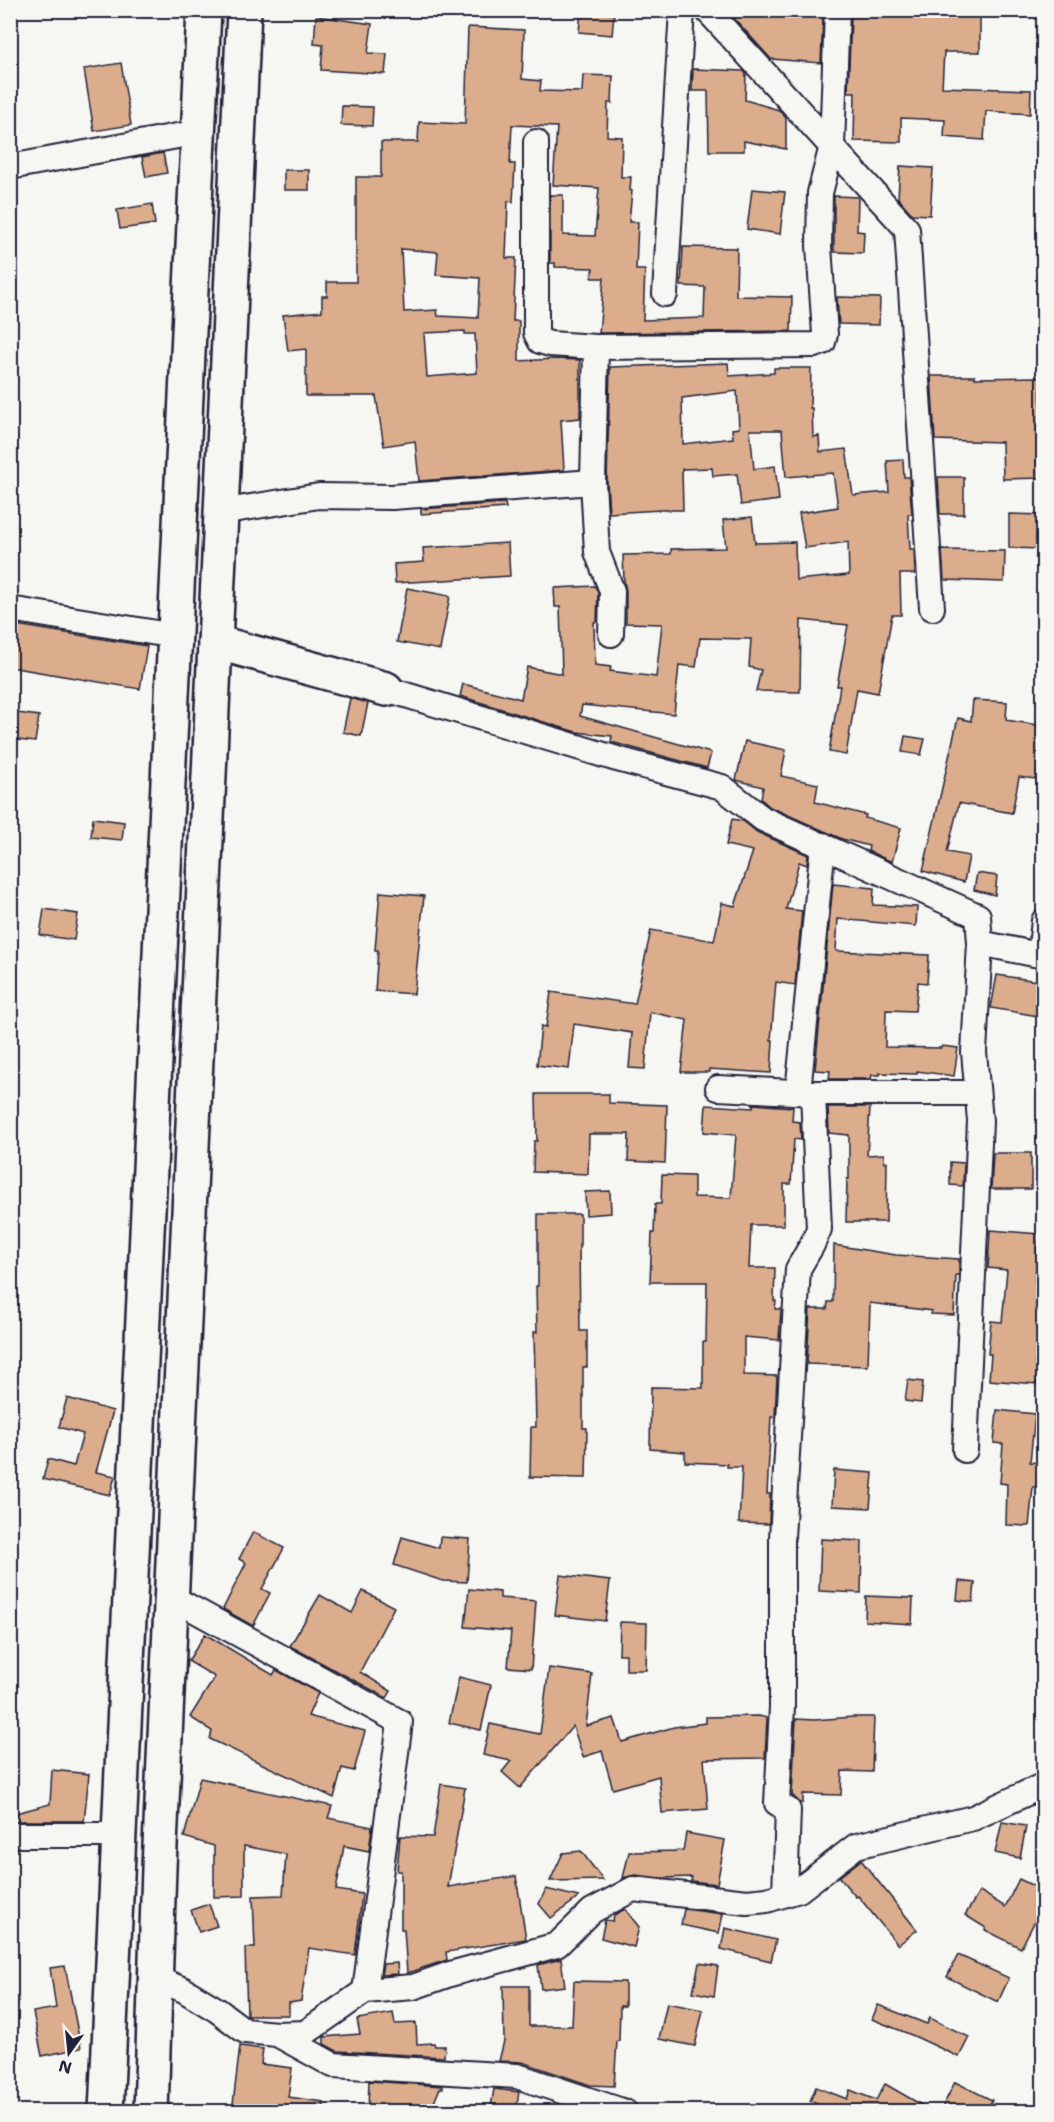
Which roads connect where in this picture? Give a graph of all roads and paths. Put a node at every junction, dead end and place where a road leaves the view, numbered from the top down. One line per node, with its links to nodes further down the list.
1 (204, 10): 6 (street)
2 (244, 10): 13 (street)
3 (682, 10): 10 (street)
4 (707, 10): 8 (street)
5 (837, 10): 8 (street)
6 (198, 132): 9 (street); 17 (street)
7 (536, 142): 11 (street)
8 (832, 146): 11 (street); 14 (street)
9 (10, 167)
10 (665, 294)
11 (596, 347): 12 (street)
12 (593, 482): 13 (street); 16 (street)
13 (220, 512): 18 (street)
14 (932, 608)
15 (10, 609): 17 (street)
16 (611, 634)
17 (175, 636): 27 (street)
18 (214, 642): 19 (street); 28 (street)
19 (386, 689): 20 (street)
20 (823, 845): 22 (street); 25 (street)
21 (1044, 921): 23 (street)
22 (980, 943): 23 (street); 26 (street)
23 (1042, 955)
24 (718, 1088): 25 (street)
25 (805, 1093): 26 (street); 34 (street)
26 (977, 1093): 29 (street)
27 (139, 1411): 28 (street); 33 (street)
28 (179, 1413): 30 (street)
29 (964, 1450)
30 (171, 1597): 35 (street); 36 (street)
31 (1044, 1785): 34 (street)
32 (10, 1835): 33 (street)
33 (119, 1835): 38 (street)
34 (785, 1894): 36 (street)
35 (155, 1978): 37 (street); 39 (street)
36 (365, 1990): 37 (street)
37 (277, 2034): 40 (street)
38 (106, 2105)
39 (151, 2108)
40 (625, 2112)

